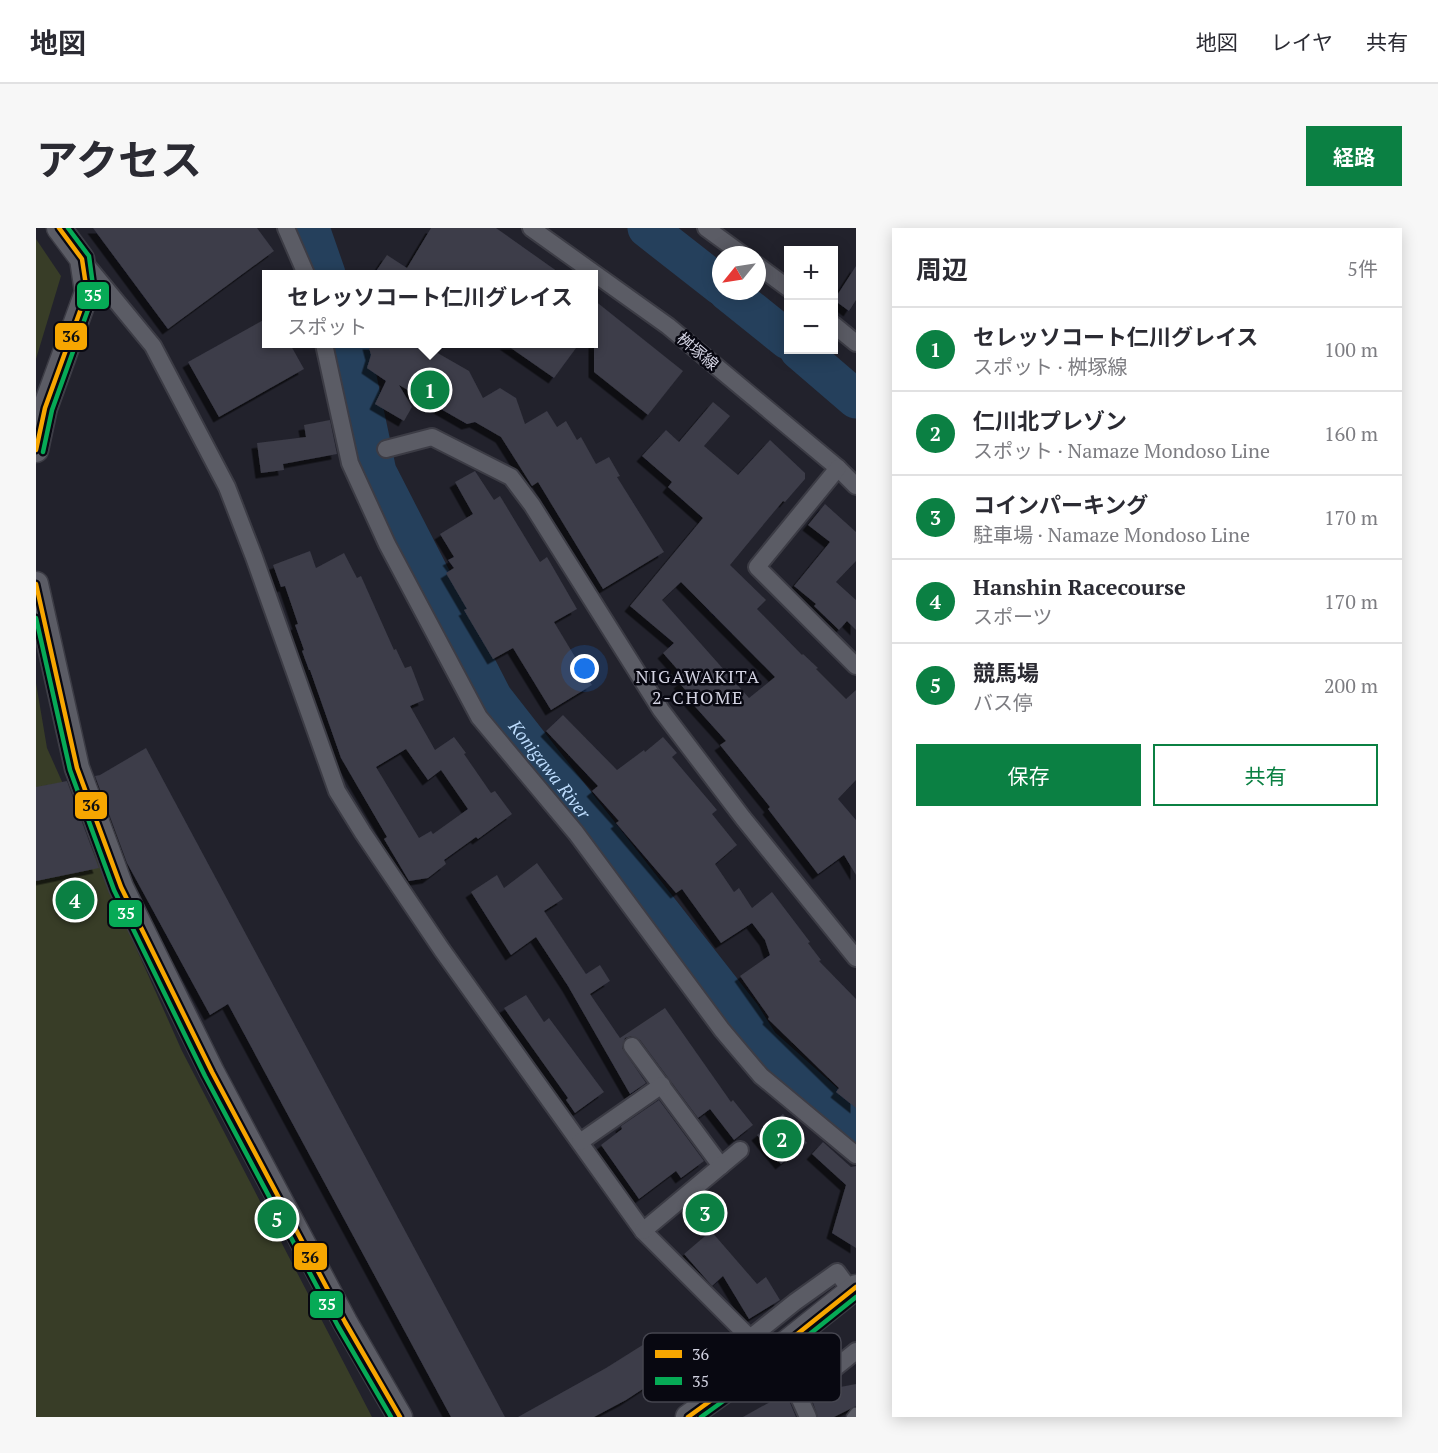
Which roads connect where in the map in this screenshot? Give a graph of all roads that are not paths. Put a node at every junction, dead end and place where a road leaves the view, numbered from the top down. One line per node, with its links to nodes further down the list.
1 (59, 228): 6 (street)
2 (286, 228): 7 (street)
3 (531, 228): 8 (street, 桝塚線)
4 (706, 228): 5 (street)
5 (731, 246)
6 (82, 259): 16 (street); 24 (street)
7 (304, 270)
8 (590, 270)
9 (766, 271): 11 (street)
10 (598, 276): 17 (street, 桝塚線)
11 (784, 284)
12 (838, 328): 13 (street)
13 (856, 343)
14 (325, 348): 26 (street)
15 (386, 449): 21 (street)
16 (36, 450)
17 (838, 468): 18 (street, 桝塚線); 20 (street)
18 (856, 486)
19 (36, 584): 38 (street)
20 (856, 666)
21 (856, 958)
22 (632, 1046): 23 (street)
23 (662, 1085): 24 (street); 27 (street)
24 (579, 1142): 28 (street)
25 (740, 1150): 27 (street)
26 (856, 1155)
27 (721, 1166): 28 (street)
28 (643, 1231): 30 (street)
29 (854, 1289): 31 (street); 32 (street)
30 (745, 1333)
31 (756, 1333)
32 (799, 1333)
33 (856, 1351): 34 (street)
34 (841, 1363)
35 (708, 1402): 39 (street)
36 (801, 1402): 40 (street)
37 (855, 1412): 41 (lane)
38 (400, 1417)
39 (688, 1417)
40 (808, 1417)
41 (851, 1417)

